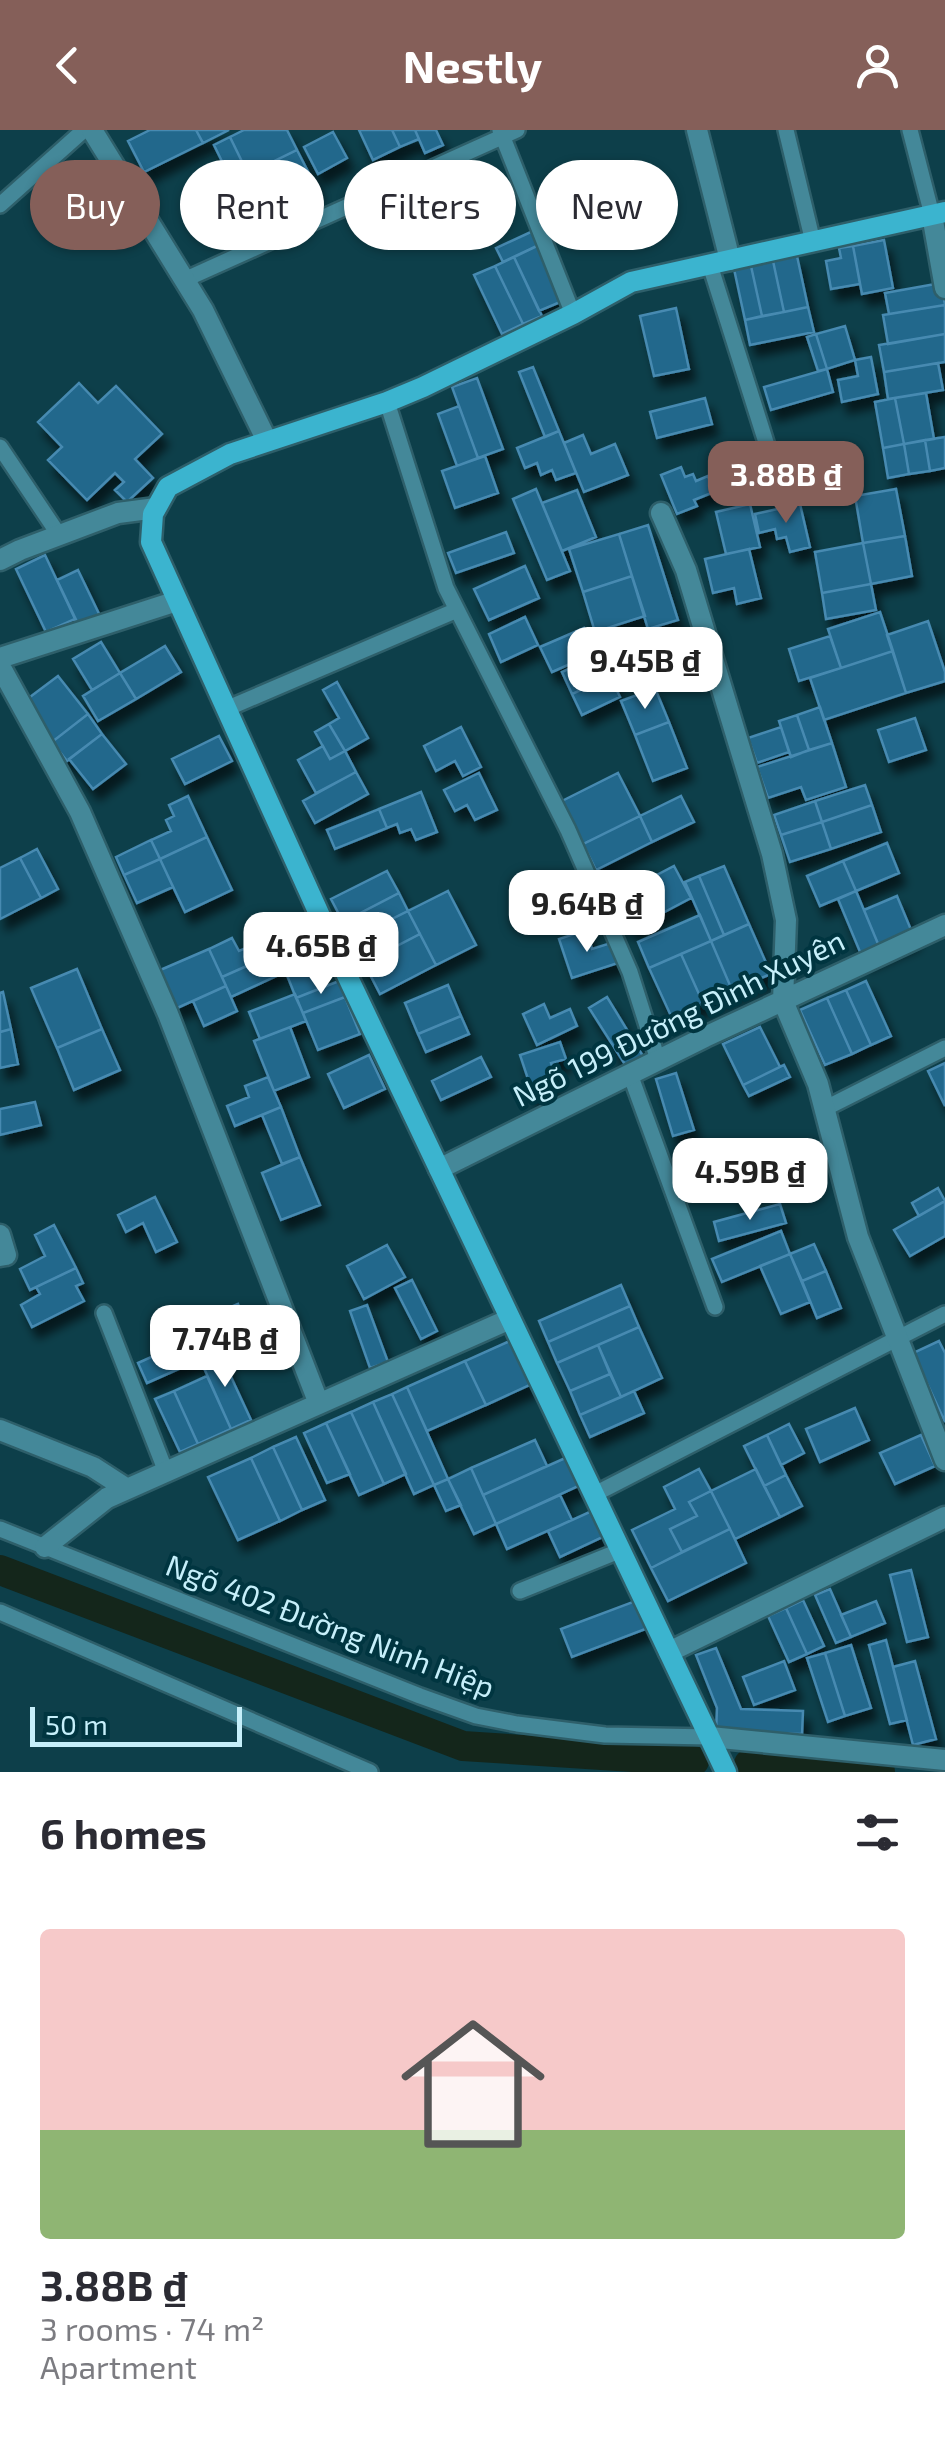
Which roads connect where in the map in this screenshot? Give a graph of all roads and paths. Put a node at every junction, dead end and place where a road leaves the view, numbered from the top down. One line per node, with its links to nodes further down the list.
1 (84, 130): 7 (lane)
2 (92, 130): 11 (street)
3 (696, 130): 10 (street)
4 (786, 130): 9 (lane)
5 (910, 130): 8 (lane)
6 (506, 132): 11 (lane); 13 (lane)
7 (0, 205)
8 (938, 213): 9 (street); 12 (street)
9 (813, 242): 10 (street)
10 (720, 262): 13 (street); 17 (lane)
11 (184, 280): 15 (street)
12 (945, 288)
13 (573, 314): 14 (street)
14 (387, 402): 15 (street); 23 (lane)
15 (267, 440): 18 (street)
16 (0, 447): 20 (lane)
17 (776, 474)
18 (156, 508): 20 (street); 22 (street)
19 (661, 513): 28 (street)
20 (59, 535): 21 (street)
21 (0, 560)
22 (177, 600): 24 (street); 26 (street)
23 (457, 610): 26 (lane); 30 (lane)
24 (0, 658)
25 (0, 666): 41 (street)
26 (226, 709): 33 (street)
27 (945, 925): 28 (street, Ngõ 199 Đường Đình Xuyên)
28 (783, 1001): 30 (street, Ngõ 199 Đường Đình Xuyên); 32 (street)
29 (945, 1048): 32 (lane)
30 (658, 1060): 31 (street, Ngõ 199 Đường Đình Xuyên)
31 (630, 1074): 33 (street, Ngõ 199 Đường Đình Xuyên); 36 (lane)
32 (824, 1109): 40 (street)
33 (439, 1169): 39 (street)
34 (0, 1235): 35 (street)
35 (0, 1256)
36 (715, 1307)
37 (104, 1313): 44 (lane)
38 (945, 1314): 40 (lane)
39 (510, 1319): 41 (street); 46 (street)
40 (898, 1340): 43 (street); 46 (lane)
41 (319, 1404): 44 (street)
42 (0, 1430): 45 (street)
43 (945, 1460)
44 (166, 1472): 45 (street)
45 (127, 1489): 49 (street)
46 (593, 1495): 50 (street)
47 (945, 1517): 53 (street)
48 (0, 1529): 49 (lane, Ngõ 402 Đường Ninh Hiệp)
49 (45, 1546): 54 (lane, Ngõ 402 Đường Ninh Hiệp)
50 (619, 1551): 51 (lane); 53 (street)
51 (520, 1591)
52 (0, 1612): 56 (lane)
53 (668, 1652): 54 (street)
54 (710, 1737): 55 (street); 57 (street)
55 (945, 1760)
56 (370, 1772)
57 (726, 1772)

